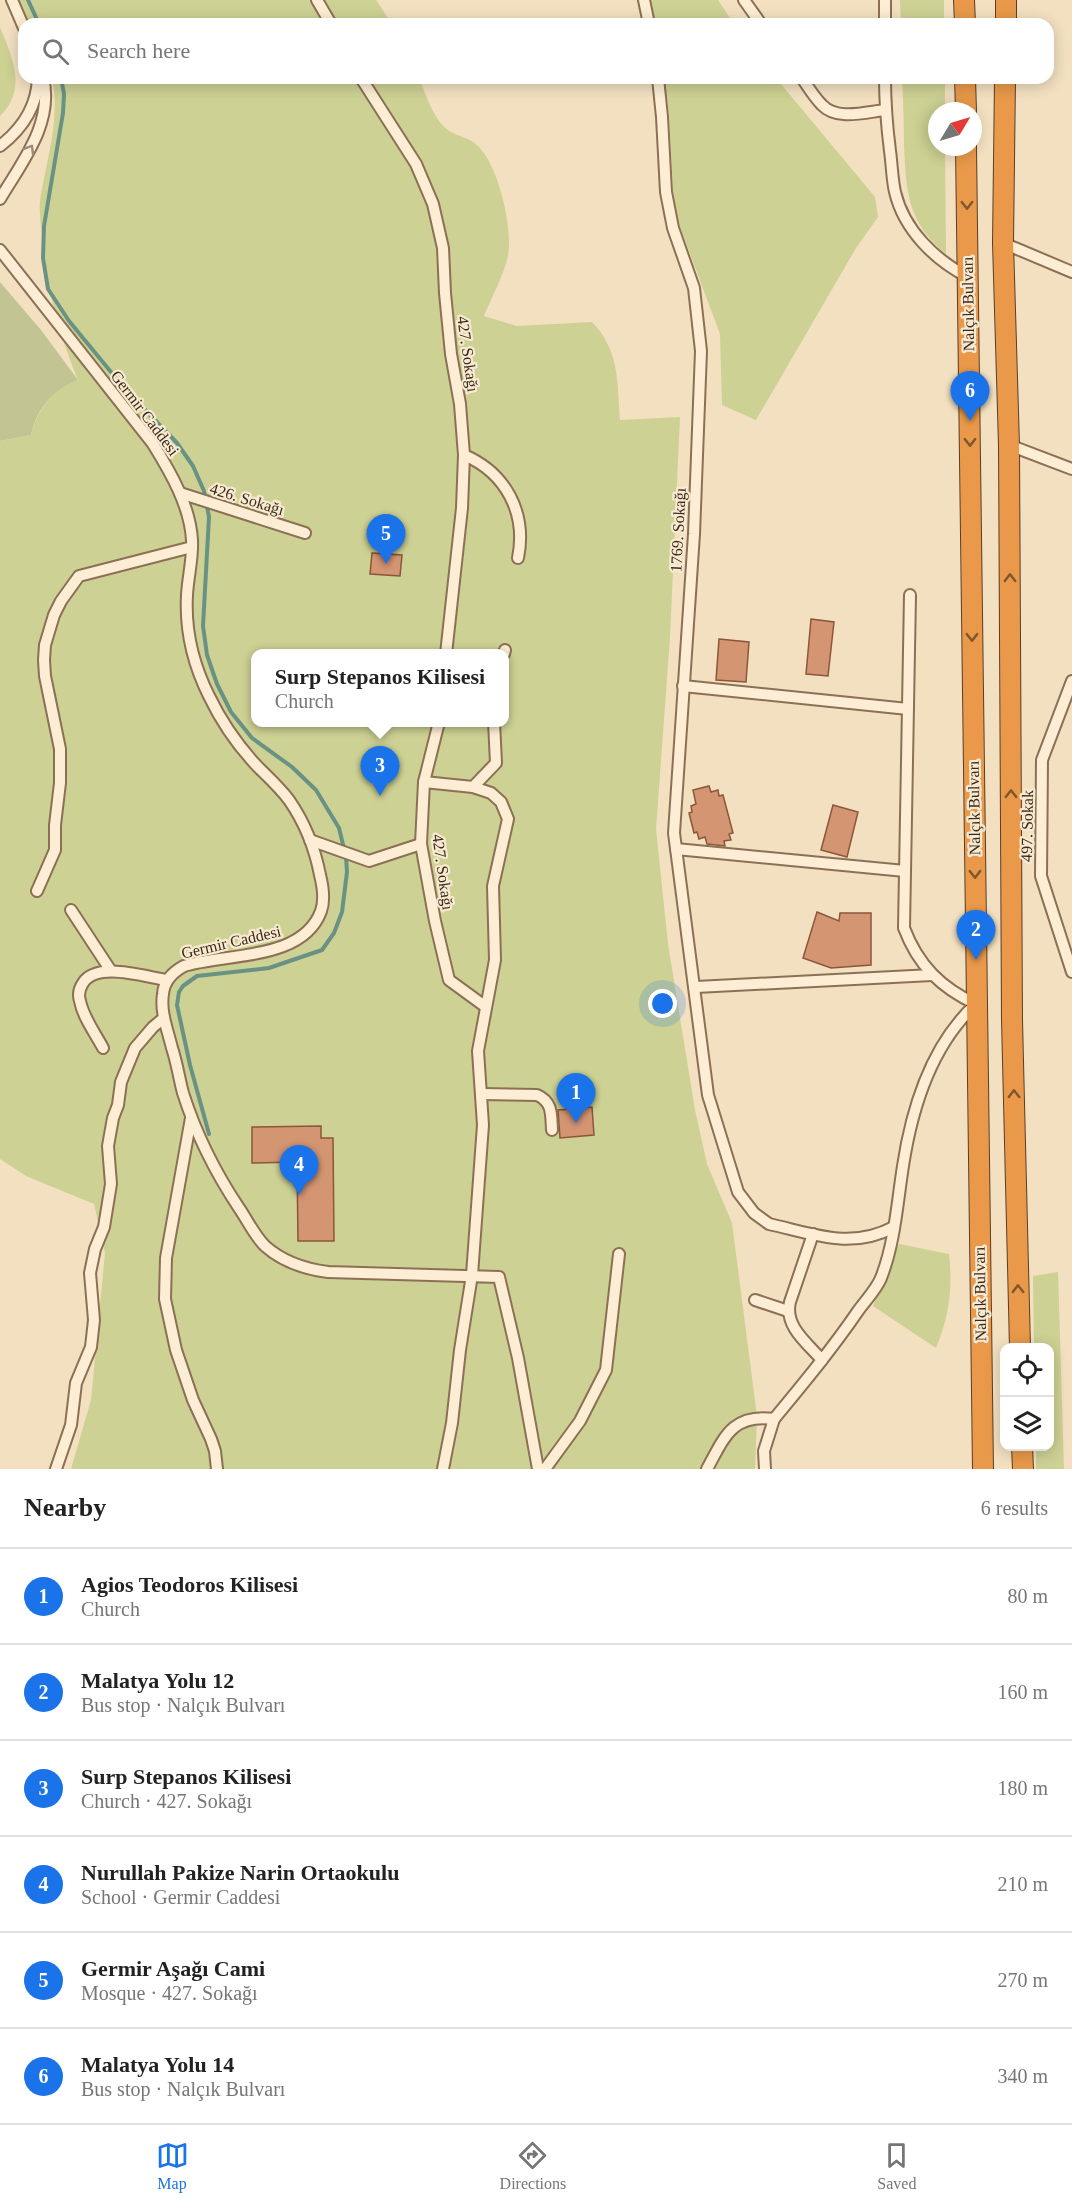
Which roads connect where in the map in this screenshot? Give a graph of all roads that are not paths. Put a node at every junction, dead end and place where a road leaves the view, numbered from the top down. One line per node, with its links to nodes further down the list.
1 (12, 0): 8 (street)
2 (317, 0): 9 (street)
3 (644, 0): 10 (street)
4 (744, 0): 11 (street)
5 (885, 0): 12 (street)
6 (964, 0): 13 (highway)
7 (1006, 0): 14 (highway)
8 (20, 18)
9 (328, 18)
10 (648, 18)
11 (757, 18)
12 (885, 18)
13 (965, 18)
14 (1006, 18)
15 (37, 84): 25 (street)
16 (44, 84): 27 (street, one-way to 16)
17 (365, 84): 33 (street, 427. Sokağı)
18 (659, 84): 42 (street, 1769. Sokağı)
19 (806, 84): 24 (street)
20 (885, 84): 24 (street)
21 (965, 84): 23 (highway)
22 (1005, 84): 28 (highway)
23 (966, 102)
24 (885, 110): 31 (street)
25 (0, 146)
26 (966, 156): 31 (highway, Nalçık Bulvarı, one-way to 31)
27 (0, 199)
28 (1003, 243): 30 (street); 32 (highway)
29 (0, 250): 35 (street, Germir Caddesi)
30 (1072, 272)
31 (968, 277): 59 (highway, Nalçık Bulvarı, one-way to 59)
32 (1009, 446): 34 (street); 72 (highway, one-way to 32)
33 (464, 455): 38 (street); 40 (street, 427. Sokağı)
34 (1072, 469)
35 (180, 494): 36 (street, 426. Sokağı); 37 (street, Germir Caddesi)
36 (305, 533)
37 (192, 547): 48 (street, Germir Caddesi); 52 (street)
38 (518, 558)
39 (910, 595): 43 (street)
40 (447, 649)
41 (1072, 681): 55 (street, 497. Sokak)
42 (683, 686): 43 (street); 50 (street, 1769. Sokağı)
43 (908, 709): 51 (street)
44 (438, 727): 46 (street, 427. Sokağı)
45 (494, 727): 47 (street)
46 (424, 782): 47 (street); 49 (street, 427. Sokağı)
47 (473, 787): 60 (street)
48 (310, 840): 49 (street); 57 (street, Germir Caddesi)
49 (421, 844): 60 (street, 427. Sokağı)
50 (676, 849): 51 (street); 58 (street, 1769. Sokağı)
51 (905, 871): 56 (street)
52 (37, 891)
53 (71, 910): 54 (street)
54 (111, 971): 57 (street); 62 (street)
55 (1072, 972)
56 (932, 975): 58 (street); 59 (street)
57 (167, 980): 61 (street, Germir Caddesi)
58 (696, 987): 67 (street, 1769. Sokağı)
59 (976, 1004): 66 (street); 84 (highway, Nalçık Bulvarı)
60 (486, 1007): 63 (street)
61 (164, 1018): 64 (street, Germir Caddesi); 77 (street)
62 (103, 1048)
63 (481, 1094): 65 (street); 69 (street)
64 (191, 1116): 69 (street, Germir Caddesi); 78 (street)
65 (552, 1130)
66 (894, 1227): 67 (street, 1769. Sokağı); 73 (street)
67 (813, 1234): 71 (street)
68 (619, 1254): 81 (street)
69 (472, 1275): 76 (street); 80 (street, Germir Caddesi)
70 (755, 1300): 71 (street)
71 (789, 1311): 73 (street)
72 (1020, 1343)
73 (822, 1360): 74 (street)
74 (774, 1419): 82 (street); 83 (street)
75 (1022, 1451): 85 (highway)
76 (444, 1465): 79 (street)
77 (56, 1469)
78 (217, 1469)
79 (453, 1469)
80 (538, 1469)
81 (545, 1469)
82 (707, 1469)
83 (765, 1469)
84 (983, 1469)
85 (1023, 1469)

